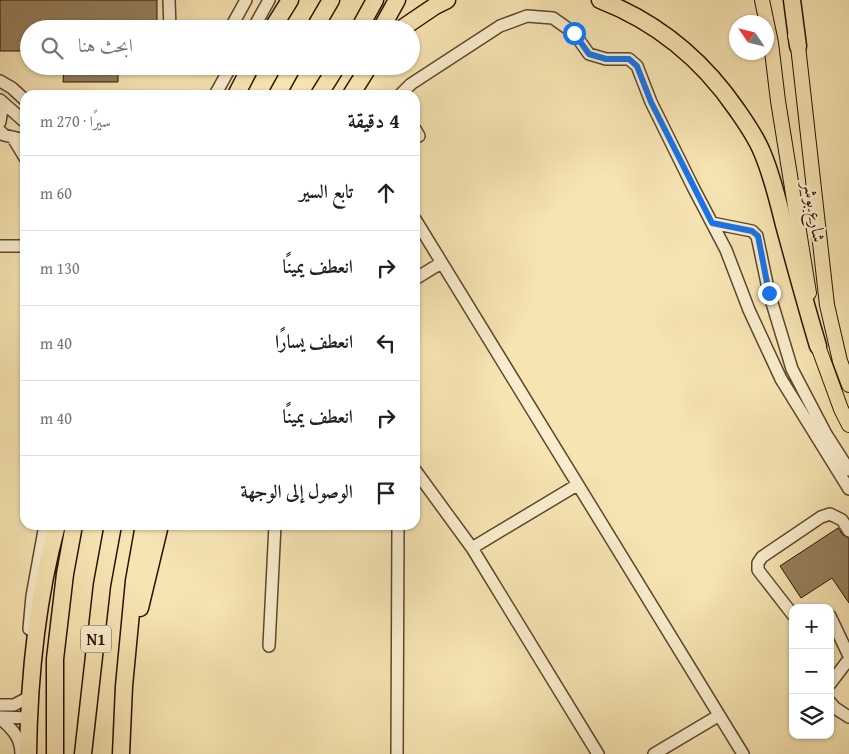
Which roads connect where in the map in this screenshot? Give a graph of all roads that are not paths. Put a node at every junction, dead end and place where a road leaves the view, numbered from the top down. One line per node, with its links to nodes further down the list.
1 (169, 0): 14 (street)
2 (246, 0): 15 (street)
3 (269, 0): 16 (street)
4 (283, 0): 17 (highway)
5 (290, 0): 18 (highway)
6 (331, 0): 19 (highway)
7 (375, 0): 20 (highway)
8 (397, 0): 21 (highway)
9 (447, 0): 22 (highway)
10 (600, 0): 54 (highway)
11 (762, 0): 54 (main road, شارع بوشر)
12 (785, 0): 23 (main road, شارع بوشر)
13 (792, 0): 23 (highway)
14 (170, 20)
15 (235, 20)
16 (257, 20)
17 (274, 20)
18 (278, 20)
19 (319, 20)
20 (364, 20)
21 (386, 20)
22 (413, 20)
23 (798, 46): 55 (main road, شارع بوشر)
24 (226, 75): 31 (street)
25 (246, 75): 32 (highway)
26 (288, 75): 33 (highway)
27 (331, 75): 34 (highway)
28 (355, 75): 35 (highway)
29 (363, 75): 36 (highway)
30 (0, 81): 38 (street)
31 (218, 90)
32 (239, 90)
33 (280, 90)
34 (322, 90)
35 (347, 90)
36 (354, 90)
37 (405, 90): 46 (street)
38 (20, 95)
39 (0, 101): 40 (street); 41 (street)
40 (20, 118)
41 (0, 122)
42 (0, 131): 43 (street)
43 (13, 138): 44 (street); 45 (street)
44 (20, 139)
45 (20, 149)
46 (712, 223): 48 (street); 51 (street)
47 (420, 227): 52 (street)
48 (740, 229): 51 (street); 57 (street)
49 (0, 246): 50 (street)
50 (20, 246)
51 (726, 250): 60 (street)
52 (441, 263): 53 (street); 59 (street)
53 (420, 276)
54 (818, 346): 56 (main road, شارع بوشر)
55 (849, 385)
56 (849, 425)
57 (849, 470)
58 (420, 477): 70 (street)
59 (577, 485): 70 (street); 80 (street)
60 (849, 489)
61 (44, 530): 77 (street)
62 (56, 530): 77 (highway)
63 (73, 530): 86 (highway)
64 (112, 530): 87 (highway, N1)
65 (143, 530): 76 (highway, N1)
66 (159, 530): 76 (highway)
67 (275, 530): 73 (street)
68 (398, 530): 89 (street)
69 (849, 531): 71 (street)
70 (472, 548): 90 (street)
71 (789, 610)
72 (834, 625): 74 (street)
73 (269, 646)
74 (849, 658): 75 (street)
75 (834, 679)
76 (124, 686): 88 (highway, N1)
77 (31, 696): 78 (street); 83 (highway)
78 (0, 705)
79 (834, 707): 81 (street)
80 (718, 716): 91 (street); 92 (street)
81 (849, 717)
82 (0, 718): 83 (street); 84 (street)
83 (29, 718): 85 (highway)
84 (21, 754)
85 (28, 754)
86 (55, 754)
87 (83, 754)
88 (121, 754)
89 (397, 754)
90 (598, 754)
91 (654, 754)
92 (743, 754)

